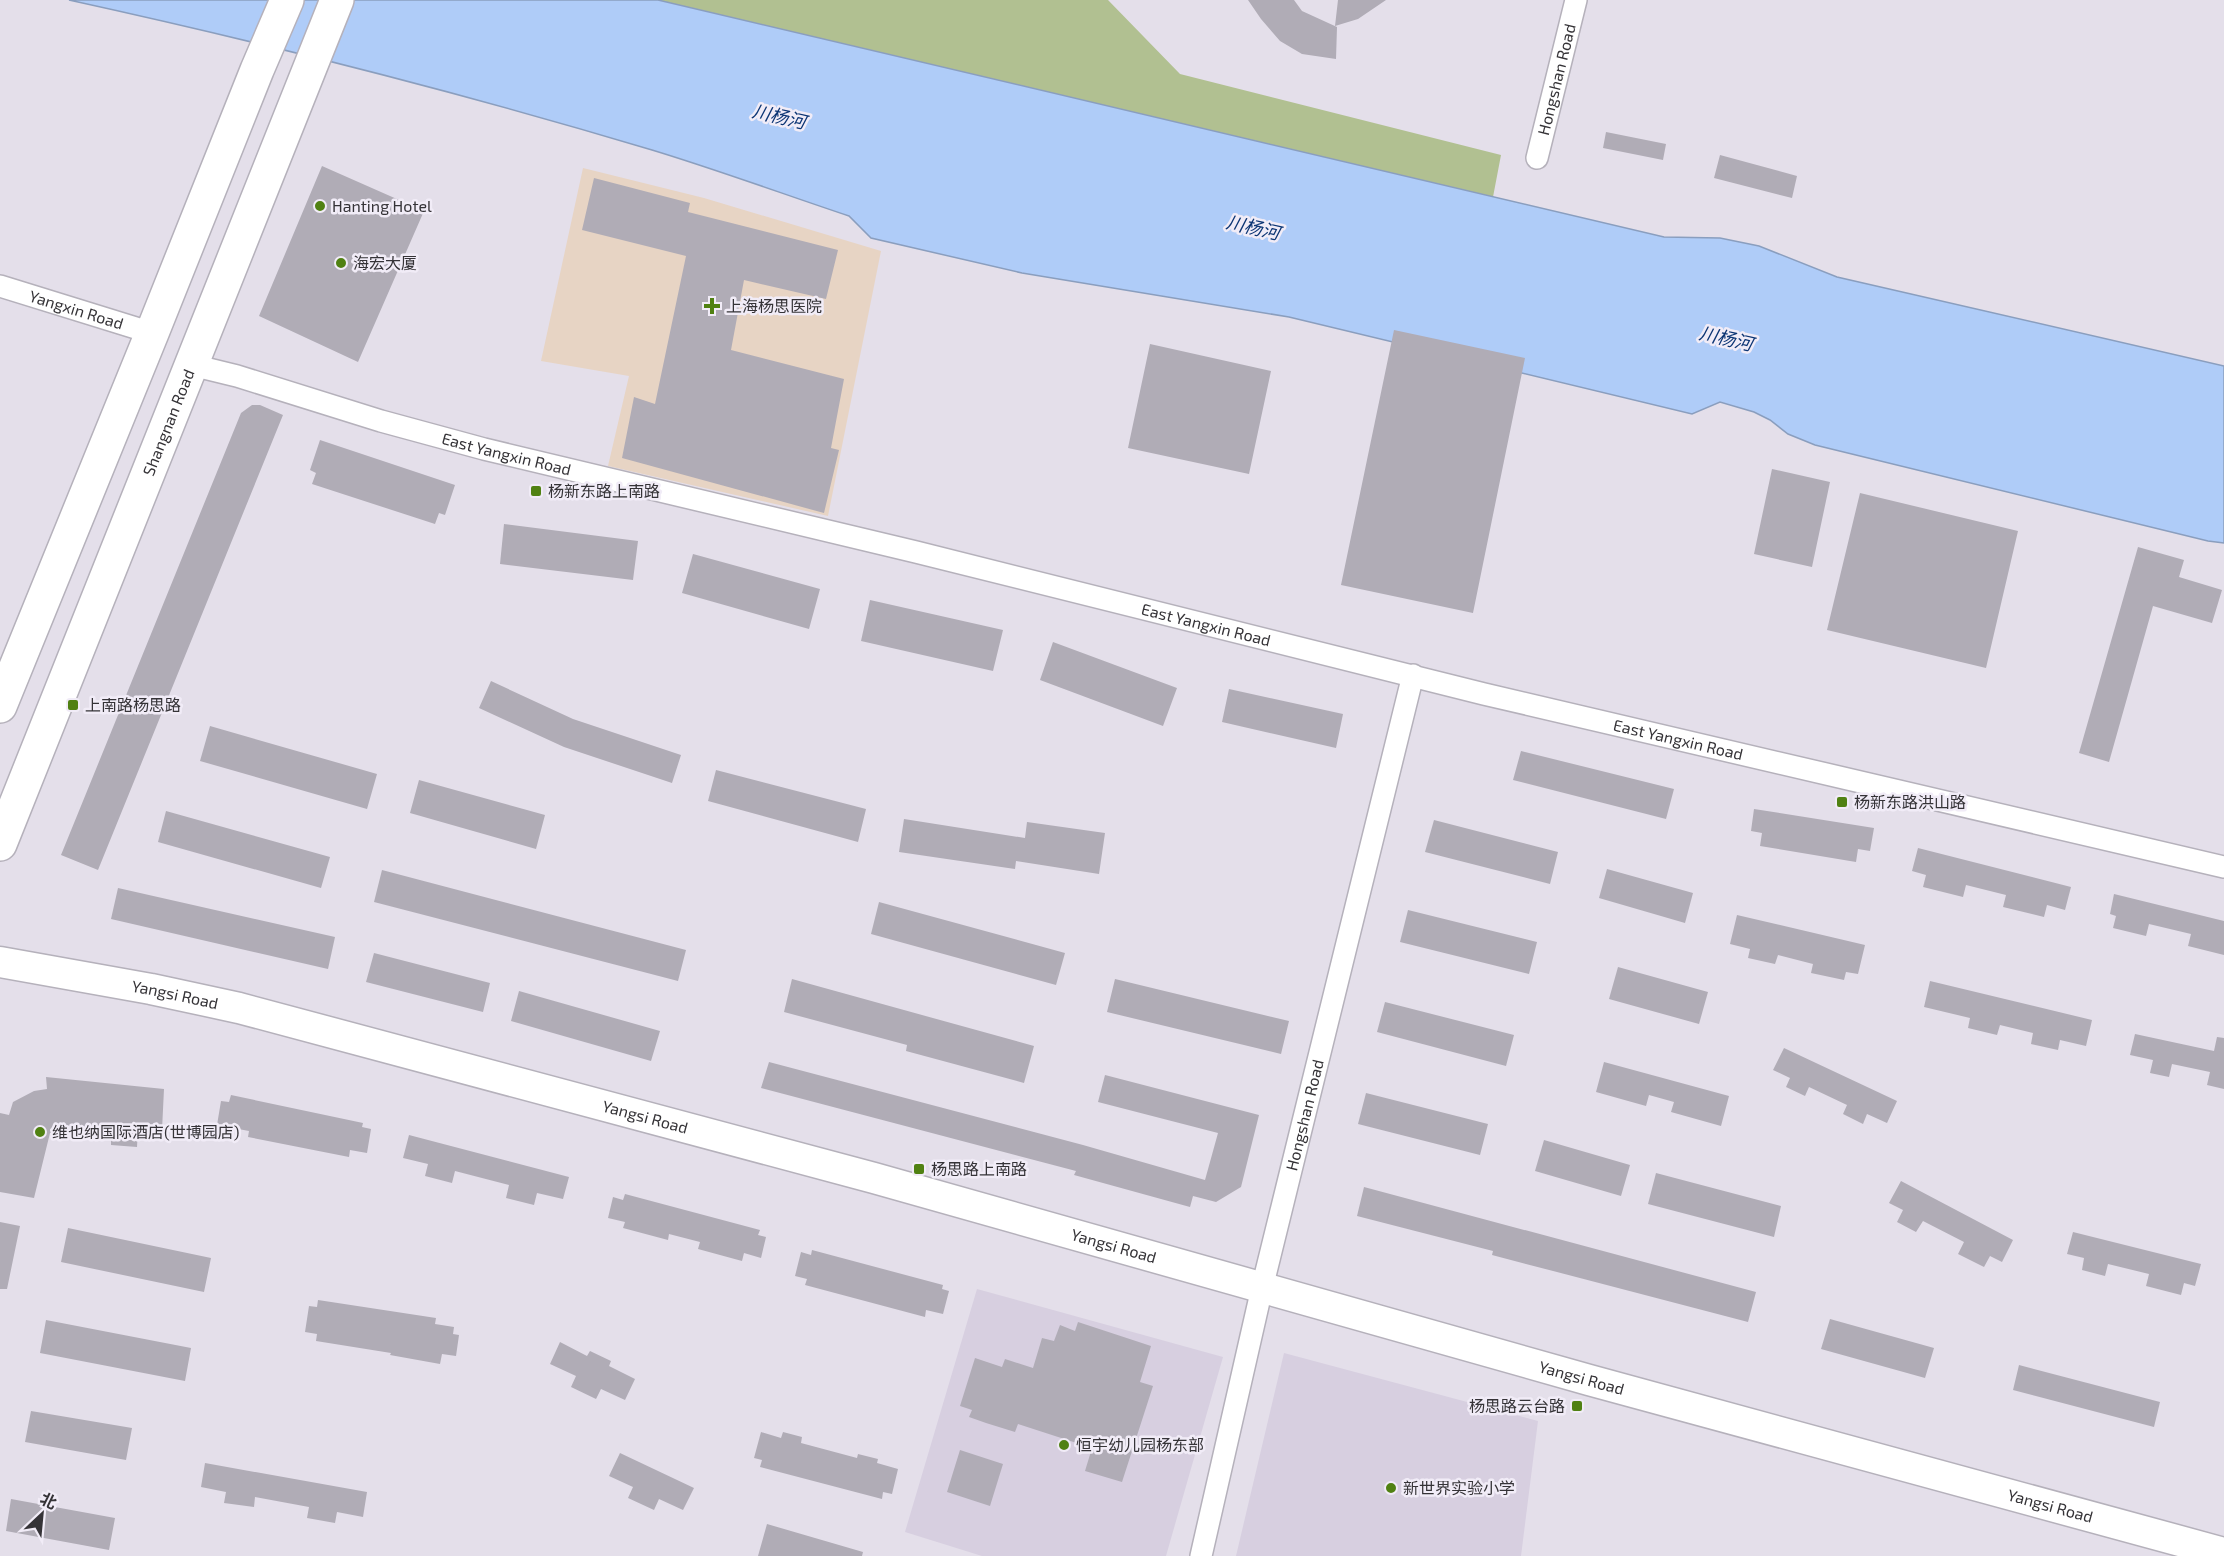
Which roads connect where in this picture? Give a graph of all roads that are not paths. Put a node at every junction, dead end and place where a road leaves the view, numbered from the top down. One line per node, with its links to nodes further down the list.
1 (287, 0): 6 (main road)
2 (337, 0): 7 (main road, Shangnan Road)
3 (1576, 0): 4 (street, Hongshan Road)
4 (1537, 158)
5 (0, 286): 6 (street, Yangxin Road)
6 (152, 333): 9 (main road)
7 (192, 365): 8 (street, East Yangxin Road); 10 (main road, Shangnan Road)
8 (1413, 675): 11 (street, East Yangxin Road); 13 (street, Hongshan Road)
9 (0, 706)
10 (0, 844)
11 (2224, 867)
12 (0, 962): 13 (street, Yangsi Road)
13 (1262, 1288): 14 (street, Yangsi Road); 15 (street, Hongshan Road)
14 (2224, 1553)
15 (1201, 1556)

